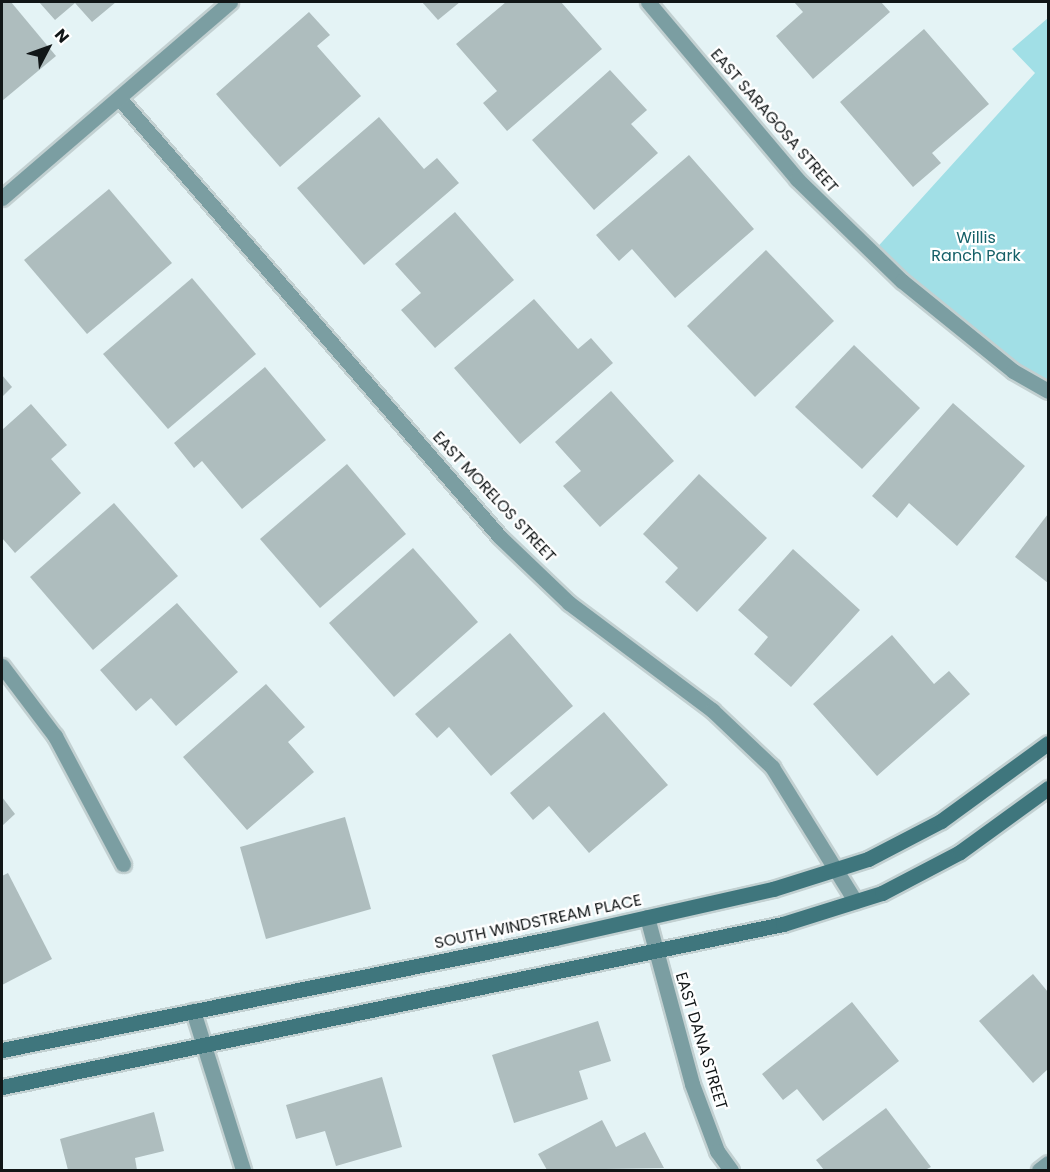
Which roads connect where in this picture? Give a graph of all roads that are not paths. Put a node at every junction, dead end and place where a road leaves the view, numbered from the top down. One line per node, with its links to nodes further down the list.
1 (230, 2): 3 (street)
2 (648, 2): 5 (street, EAST SARAGOSA STREET)
3 (119, 98): 4 (street); 10 (street, EAST MORELOS STREET)
4 (2, 198)
5 (1048, 391)
6 (2, 666): 9 (street)
7 (1048, 743): 10 (street, SOUTH WINDSTREAM PLACE)
8 (1048, 788): 11 (street)
9 (123, 864)
10 (837, 869): 11 (street, EAST MORELOS STREET); 12 (street, SOUTH WINDSTREAM PLACE)
11 (855, 901): 13 (street)
12 (647, 917): 13 (street, EAST DANA STREET); 14 (street, SOUTH WINDSTREAM PLACE)
13 (656, 952): 15 (street); 20 (street, EAST DANA STREET)
14 (193, 1011): 15 (street); 16 (street, SOUTH WINDSTREAM PLACE)
15 (203, 1046): 17 (street); 19 (street)
16 (2, 1050)
17 (2, 1088)
18 (1048, 1163): 21 (street)
19 (243, 1170)
20 (731, 1170)
21 (1039, 1170)

